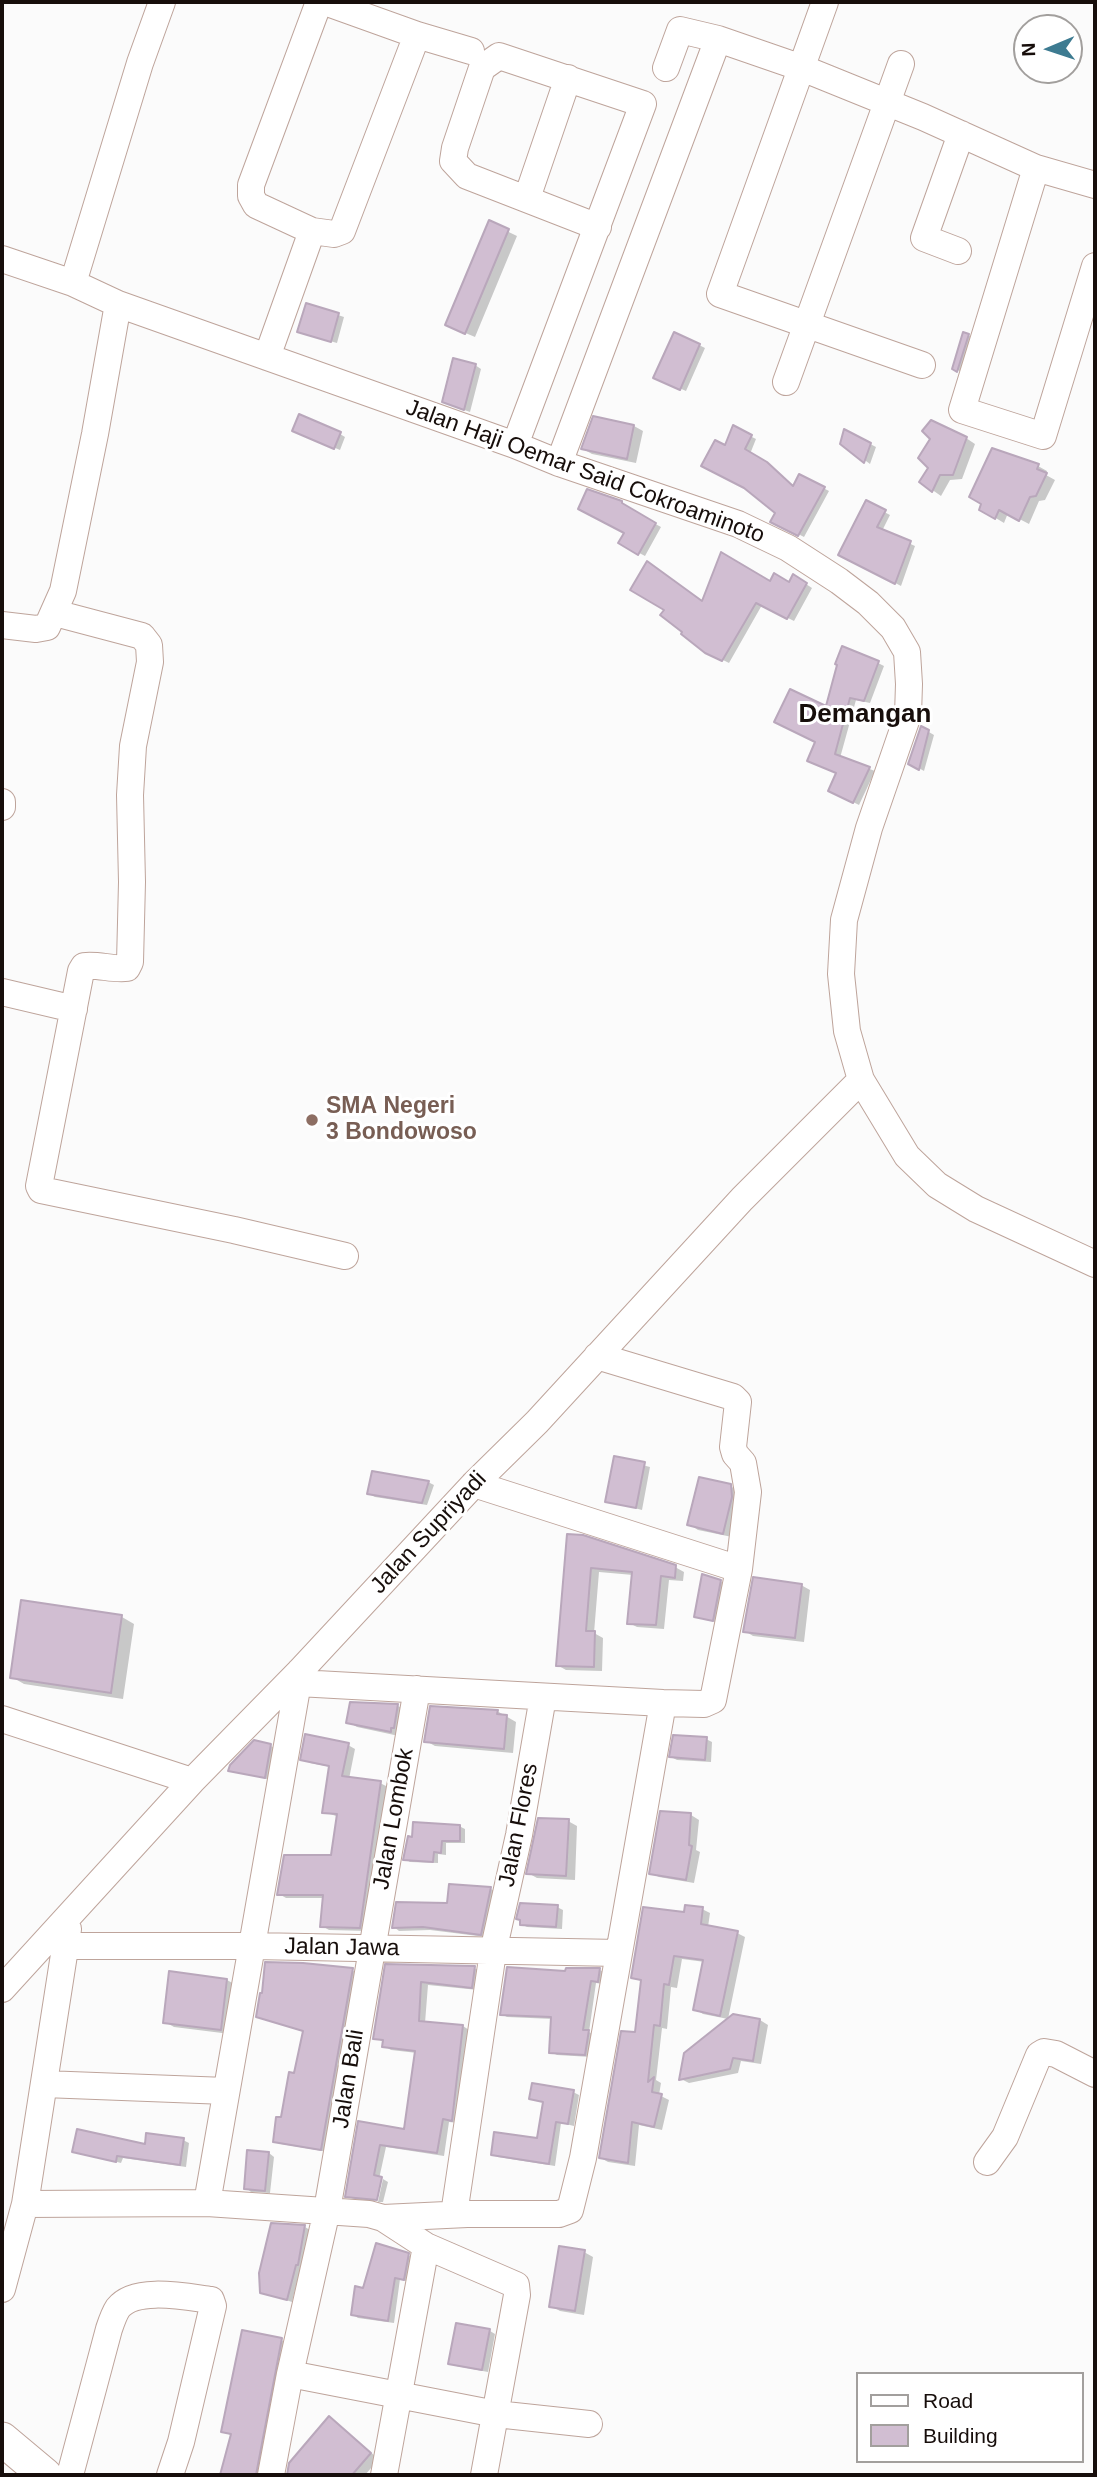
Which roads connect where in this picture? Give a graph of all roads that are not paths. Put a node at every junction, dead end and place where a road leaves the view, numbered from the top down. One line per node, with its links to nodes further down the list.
1 (162, 2): 22 (street)
2 (319, 2): 18 (street)
3 (326, 2): 5 (street)
4 (825, 2): 10 (street)
5 (418, 35): 7 (street); 18 (street)
6 (718, 39): 9 (street); 10 (street); 29 (street)
7 (471, 51)
8 (901, 64): 12 (street)
9 (666, 68)
10 (802, 68): 12 (street); 24 (street)
11 (568, 78): 16 (street); 16 (street); 17 (street)
12 (887, 102): 13 (street); 24 (street)
13 (961, 134): 14 (street); 19 (street)
14 (1036, 168): 15 (street); 21 (street)
15 (1095, 185)
16 (527, 198): 17 (street)
17 (598, 227): 28 (street)
18 (312, 231): 25 (street)
19 (958, 251)
20 (2, 259): 22 (street, Jalan Haji Oemar Said Cokroaminoto)
21 (1095, 265)
22 (73, 283): 23 (street, Jalan Haji Oemar Said Cokroaminoto)
23 (118, 304): 25 (street, Jalan Haji Oemar Said Cokroaminoto); 30 (street)
24 (807, 324): 26 (street); 27 (street)
25 (267, 357): 28 (street, Jalan Haji Oemar Said Cokroaminoto)
26 (922, 365)
27 (786, 382)
28 (515, 445): 29 (street, Jalan Haji Oemar Said Cokroaminoto)
29 (559, 463): 34 (street, Jalan Haji Oemar Said Cokroaminoto)
30 (55, 613): 31 (street); 33 (street)
31 (2, 625)
32 (2, 992): 33 (street)
33 (74, 1009): 35 (street)
34 (861, 1080): 36 (street, Jalan Haji Oemar Said Cokroaminoto); 37 (street, Jalan Supriyadi)
35 (345, 1256)
36 (1095, 1264)
37 (597, 1356): 38 (street, Jalan Supriyadi); 39 (street)
38 (474, 1484): 39 (street); 40 (street, Jalan Supriyadi)
39 (739, 1569): 43 (street)
40 (299, 1677): 41 (street); 45 (street, Jalan Supriyadi); 48 (street)
41 (417, 1689): 42 (street); 49 (street, Jalan Lombok)
42 (543, 1697): 43 (street); 50 (street, Jalan Flores)
43 (663, 1703): 51 (street)
44 (2, 1720): 45 (street)
45 (192, 1781): 46 (street, Jalan Supriyadi)
46 (70, 1914): 47 (street); 52 (street, Jalan Supriyadi)
47 (65, 1946): 48 (street, Jalan Jawa); 54 (street)
48 (253, 1946): 49 (street, Jalan Jawa); 55 (street)
49 (370, 1949): 50 (street, Jalan Jawa); 59 (street, Jalan Bali)
50 (493, 1952): 51 (street, Jalan Jawa); 60 (street, Jalan Flores)
51 (619, 1953): 60 (street)
52 (2, 1989)
53 (1095, 2074): 56 (street)
54 (44, 2084): 55 (street); 58 (street)
55 (226, 2091): 57 (street)
56 (986, 2162)
57 (207, 2203): 58 (street); 59 (street)
58 (25, 2204): 63 (street)
59 (327, 2210): 61 (street); 64 (street, Jalan Bali)
60 (454, 2214): 61 (street)
61 (383, 2218): 62 (street)
62 (426, 2246): 65 (street); 66 (street)
63 (2, 2288)
64 (290, 2374): 65 (street); 72 (street, Jalan Bali)
65 (398, 2394): 66 (street); 73 (street)
66 (496, 2414): 67 (street); 74 (street)
67 (589, 2424)
68 (2, 2440): 69 (main road)
69 (46, 2475)
70 (70, 2475): 71 (street)
71 (170, 2475)
72 (271, 2475)
73 (384, 2475)
74 (484, 2475)

